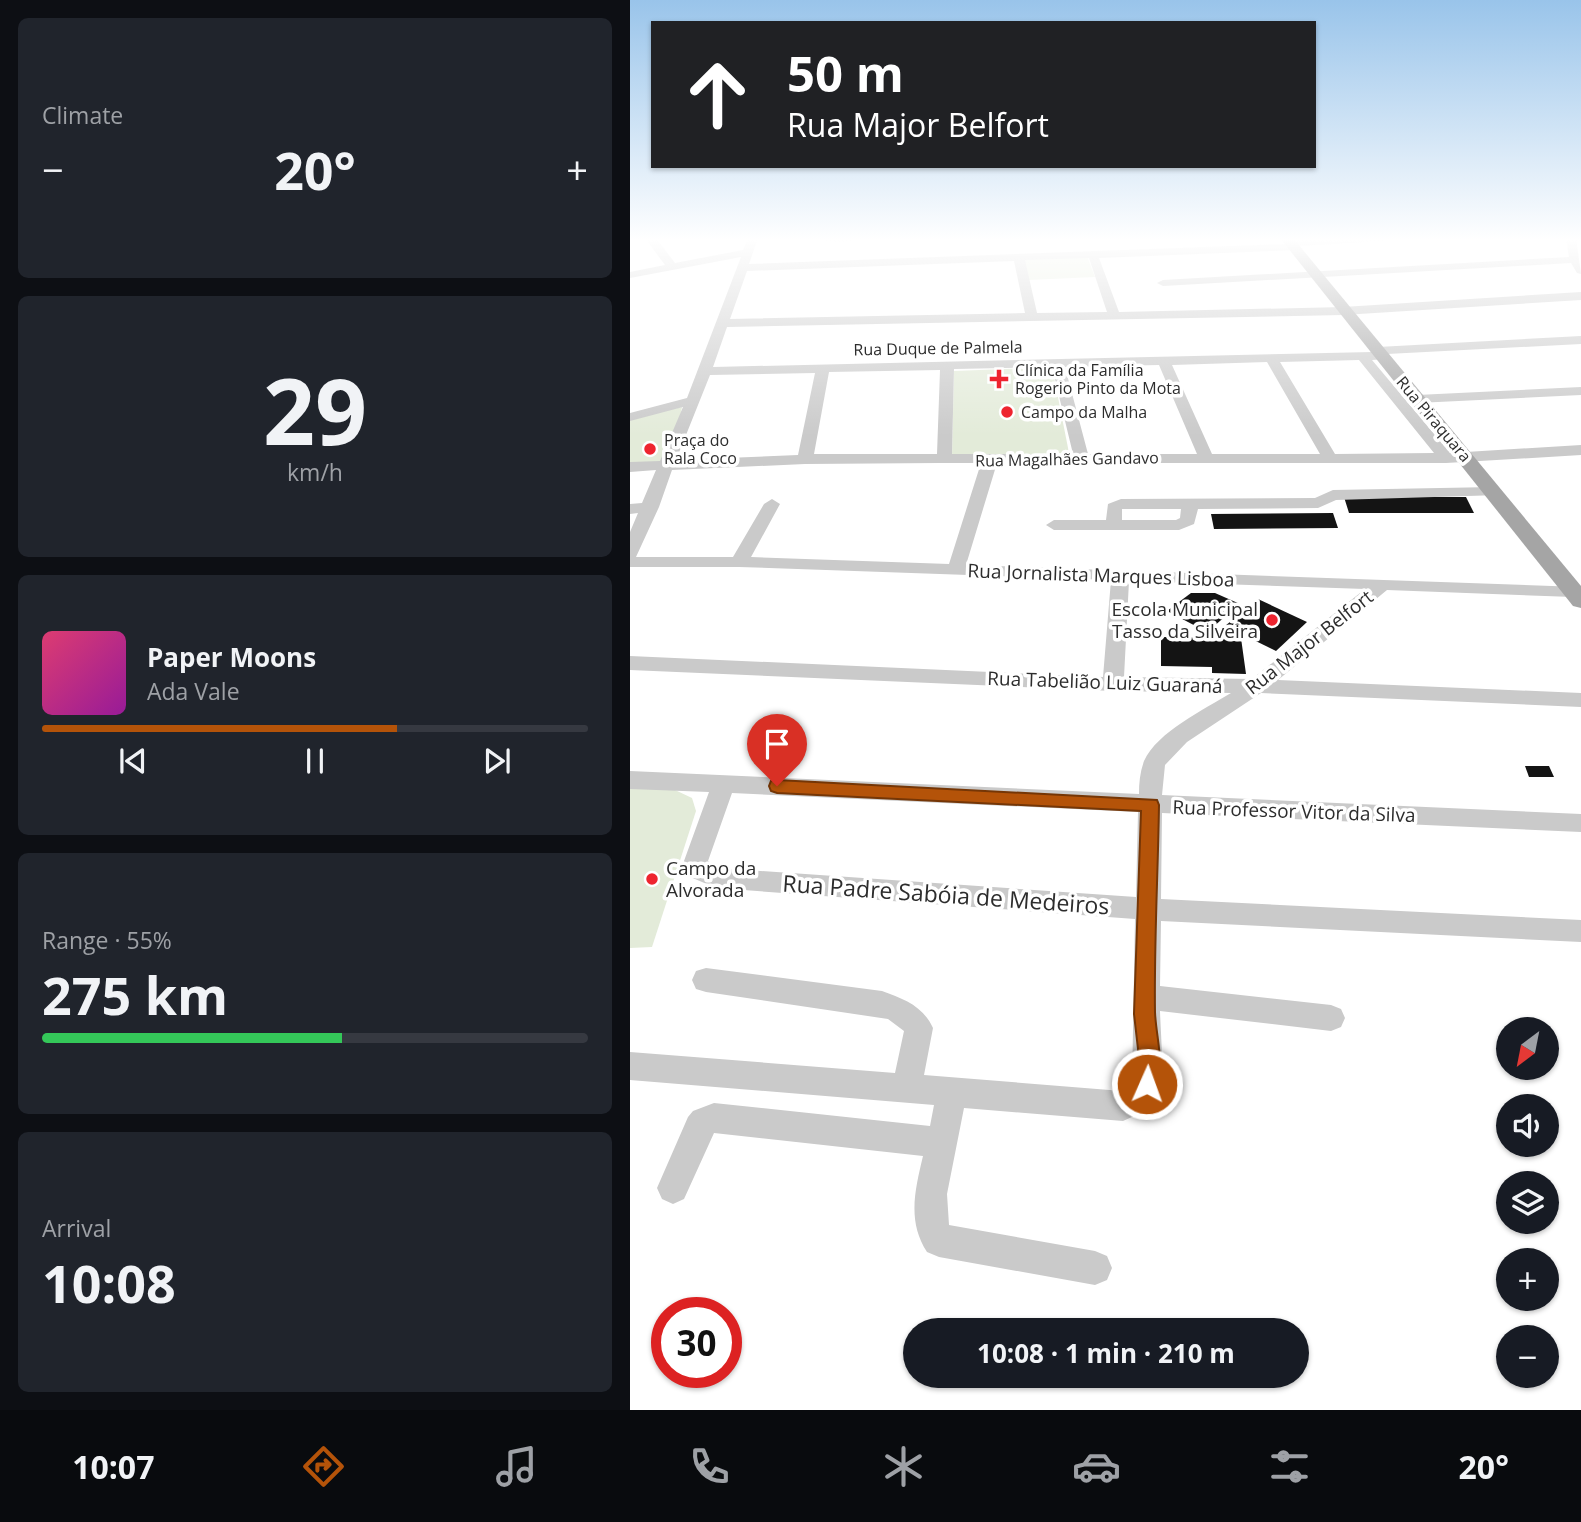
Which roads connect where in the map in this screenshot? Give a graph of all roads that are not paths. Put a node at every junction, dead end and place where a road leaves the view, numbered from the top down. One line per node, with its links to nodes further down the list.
1 (730, 304): 9 (street)
2 (1029, 304): 7 (street)
3 (1110, 304): 8 (street)
4 (1337, 304): 6 (main road, Rua Piraquara)
5 (1457, 304): 6 (street)
6 (1343, 311): 8 (street); 11 (main road, Rua Piraquara)
7 (1032, 316): 8 (street); 9 (street)
8 (1114, 316)
9 (723, 323): 17 (street)
10 (1581, 340): 11 (street, Rua Duque de Palmela)
11 (1374, 354): 12 (street, Rua Duque de Palmela); 19 (main road, Rua Piraquara); 26 (street)
12 (1272, 359): 13 (street, Rua Duque de Palmela); 25 (street)
13 (1164, 361): 14 (street, Rua Duque de Palmela); 24 (street)
14 (1058, 364): 15 (street, Rua Duque de Palmela); 23 (street)
15 (947, 366): 16 (street, Rua Duque de Palmela); 29 (street)
16 (823, 368): 17 (street, Rua Duque de Palmela); 28 (street)
17 (705, 371): 20 (street)
18 (1581, 391): 19 (street)
19 (1417, 399): 27 (main road, Rua Piraquara)
20 (691, 401): 21 (street); 31 (street)
21 (630, 417)
22 (1581, 450): 27 (street, Rua Magalhães Gandavo)
23 (1082, 458): 24 (street, Rua Magalhães Gandavo); 30 (street, Rua Magalhães Gandavo)
24 (1206, 458): 25 (street, Rua Magalhães Gandavo)
25 (1330, 458): 26 (street, Rua Magalhães Gandavo)
26 (1446, 458): 27 (street, Rua Magalhães Gandavo)
27 (1466, 458): 33 (main road, Rua Piraquara)
28 (805, 459): 29 (street, Rua Magalhães Gandavo); 31 (street, Rua Magalhães Gandavo)
29 (944, 460): 30 (street, Rua Magalhães Gandavo)
30 (990, 460): 41 (street)
31 (667, 464): 32 (street, Rua Magalhães Gandavo); 35 (street)
32 (630, 467)
33 (1494, 492): 37 (street); 44 (main road, Rua Piraquara)
34 (772, 504): 40 (street)
35 (651, 507): 36 (street); 38 (street)
36 (630, 509)
37 (1054, 525)
38 (630, 553)
39 (630, 562): 40 (street, Rua Jornalista Marques Lisboa)
40 (738, 562): 41 (street, Rua Jornalista Marques Lisboa)
41 (956, 569): 42 (street, Rua Jornalista Marques Lisboa)
42 (1119, 577): 43 (street, Rua Jornalista Marques Lisboa); 46 (street)
43 (1382, 585): 44 (street, Rua Jornalista Marques Lisboa); 47 (street, Rua Major Belfort)
44 (1577, 596)
45 (630, 663): 46 (street, Rua Tabelião Luiz Guaraná)
46 (1113, 684): 47 (street, Rua Tabelião Luiz Guaraná)
47 (1257, 686): 48 (street, Rua Tabelião Luiz Guaraná); 51 (street, Rua Major Belfort)
48 (1581, 700)
49 (630, 780): 50 (street, Rua Professor Vitor da Silva)
50 (724, 783): 51 (street, Rua Professor Vitor da Silva); 53 (street, Rua Padre Sabóia de Medeiros)
51 (1150, 805): 52 (street, Rua Professor Vitor da Silva); 53 (street, Rua Major Belfort)
52 (1581, 823)
53 (1148, 909): 54 (street, Rua Padre Sabóia de Medeiros); 56 (street, Rua Major Belfort)
54 (1581, 931)
55 (706, 980): 59 (street)
56 (1146, 997): 57 (street); 60 (street, Rua Major Belfort)
57 (1331, 1018)
58 (630, 1066): 59 (street)
59 (906, 1089): 60 (street)
60 (952, 1093): 61 (street)
61 (942, 1143): 62 (street); 63 (street)
62 (673, 1188)
63 (1095, 1268)

